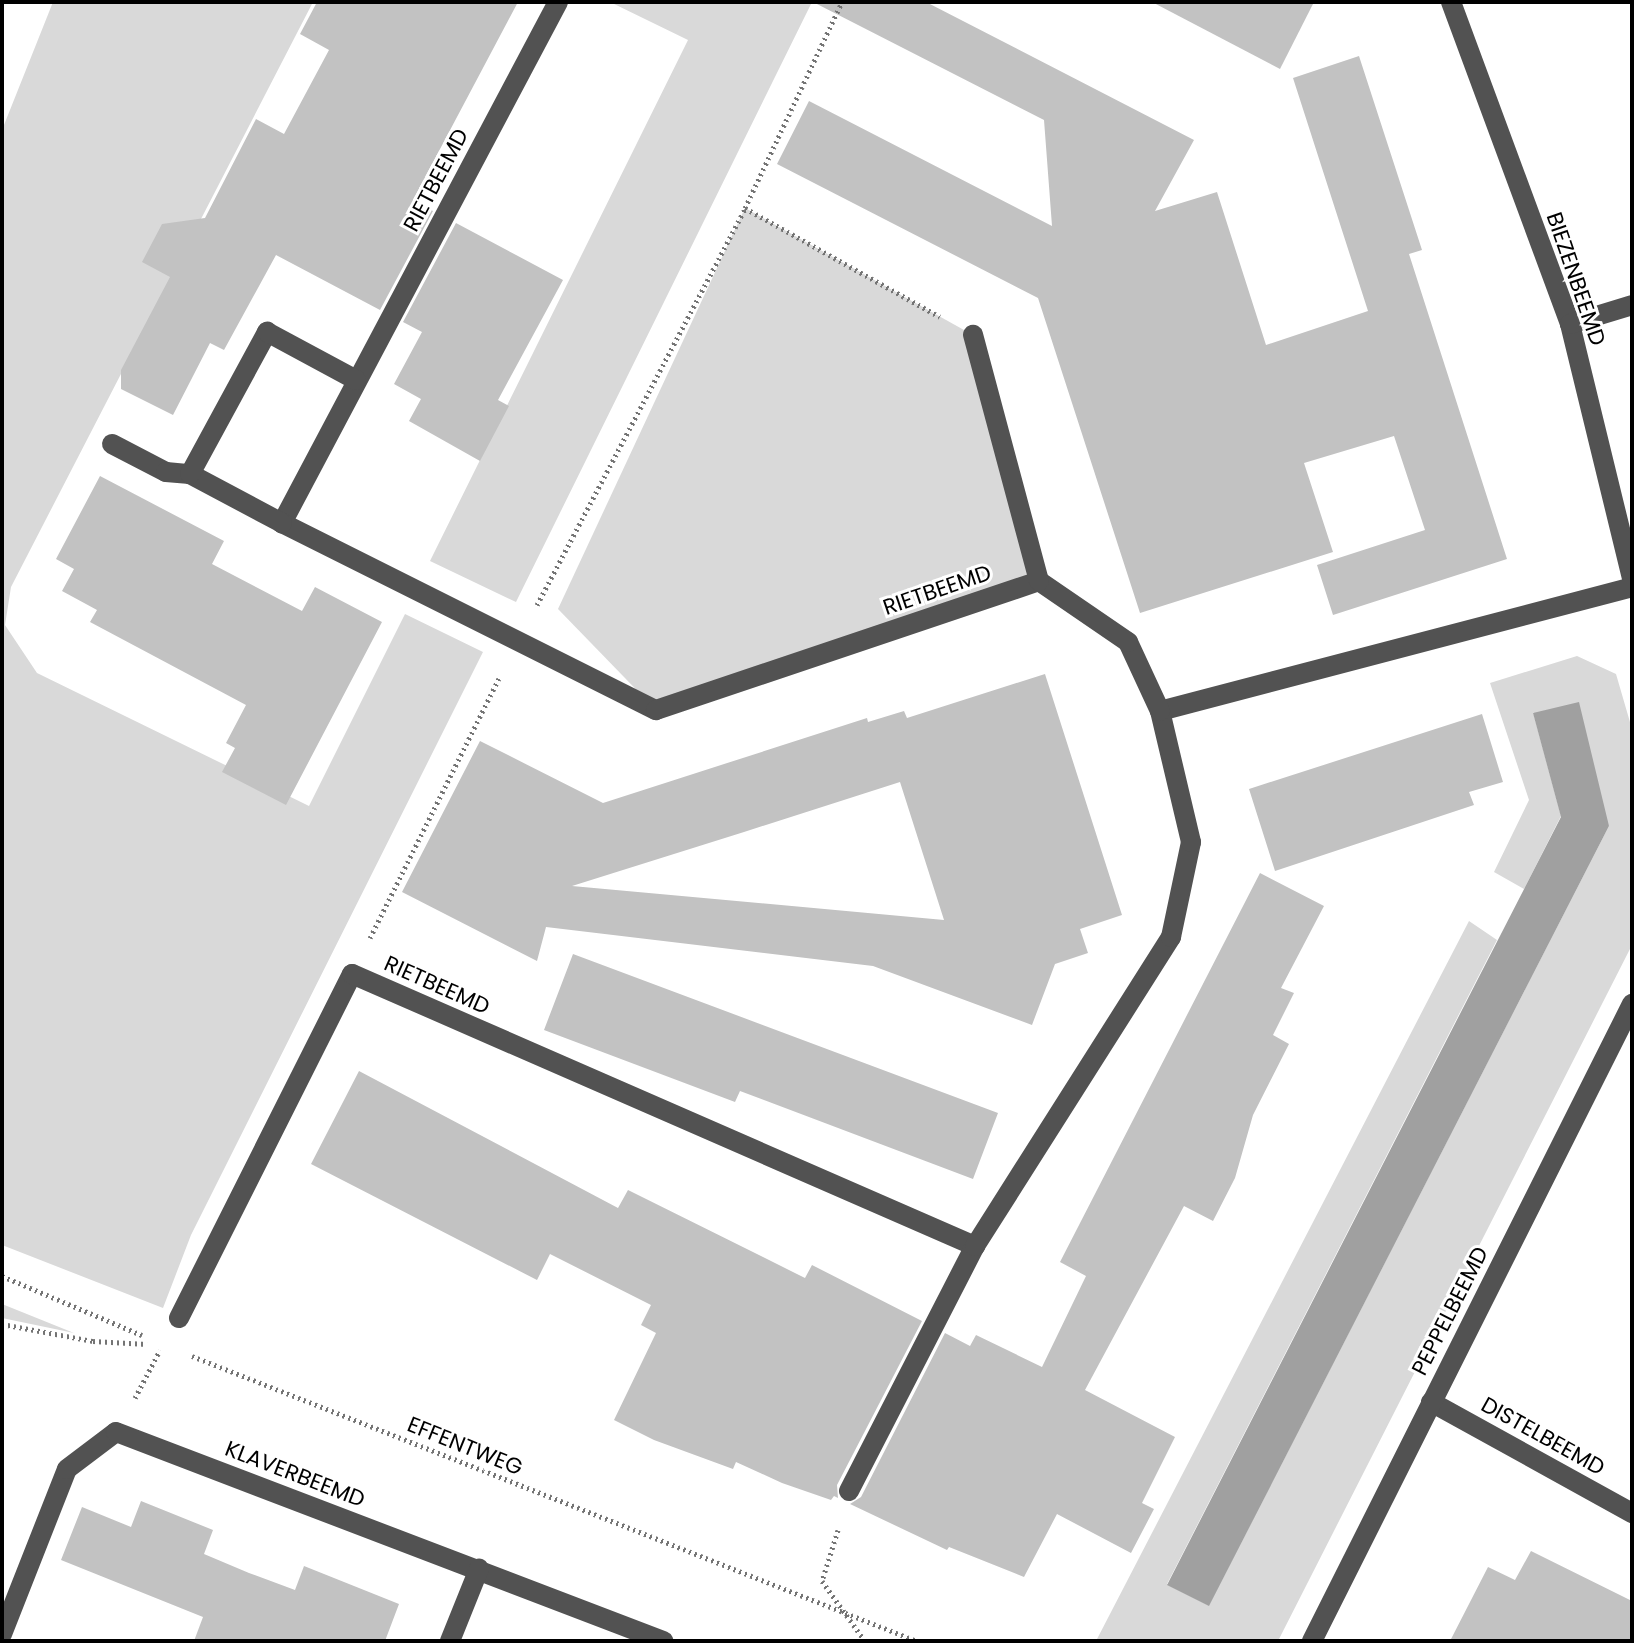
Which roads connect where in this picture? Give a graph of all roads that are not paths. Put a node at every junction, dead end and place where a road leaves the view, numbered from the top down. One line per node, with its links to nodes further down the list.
1 (558, 2): 6 (street, RIETBEEMD)
2 (1451, 2): 4 (street, BIEZENBEEMD)
3 (1632, 305): 4 (street)
4 (1570, 324): 10 (street, BIEZENBEEMD)
5 (973, 335): 11 (street)
6 (356, 380): 8 (street); 9 (street, RIETBEEMD)
7 (112, 444): 8 (street, RIETBEEMD)
8 (190, 474): 9 (street, RIETBEEMD)
9 (282, 523): 11 (street, RIETBEEMD)
10 (1632, 578)
11 (1039, 581): 13 (street)
12 (1632, 587): 13 (street)
13 (1160, 711): 15 (street)
14 (1632, 1004): 17 (street, PEPPELBEEMD)
15 (975, 1246): 16 (street, RIETBEEMD); 18 (street)
16 (179, 1318)
17 (1431, 1402): 19 (street, DISTELBEEMD); 24 (street, PEPPELBEEMD)
18 (849, 1491)
19 (1632, 1513)
20 (479, 1569): 21 (street, KLAVERBEEMD); 22 (street); 23 (street, KLAVERBEEMD)
21 (4, 1622)
22 (450, 1641)
23 (663, 1641)
24 (1312, 1641)

